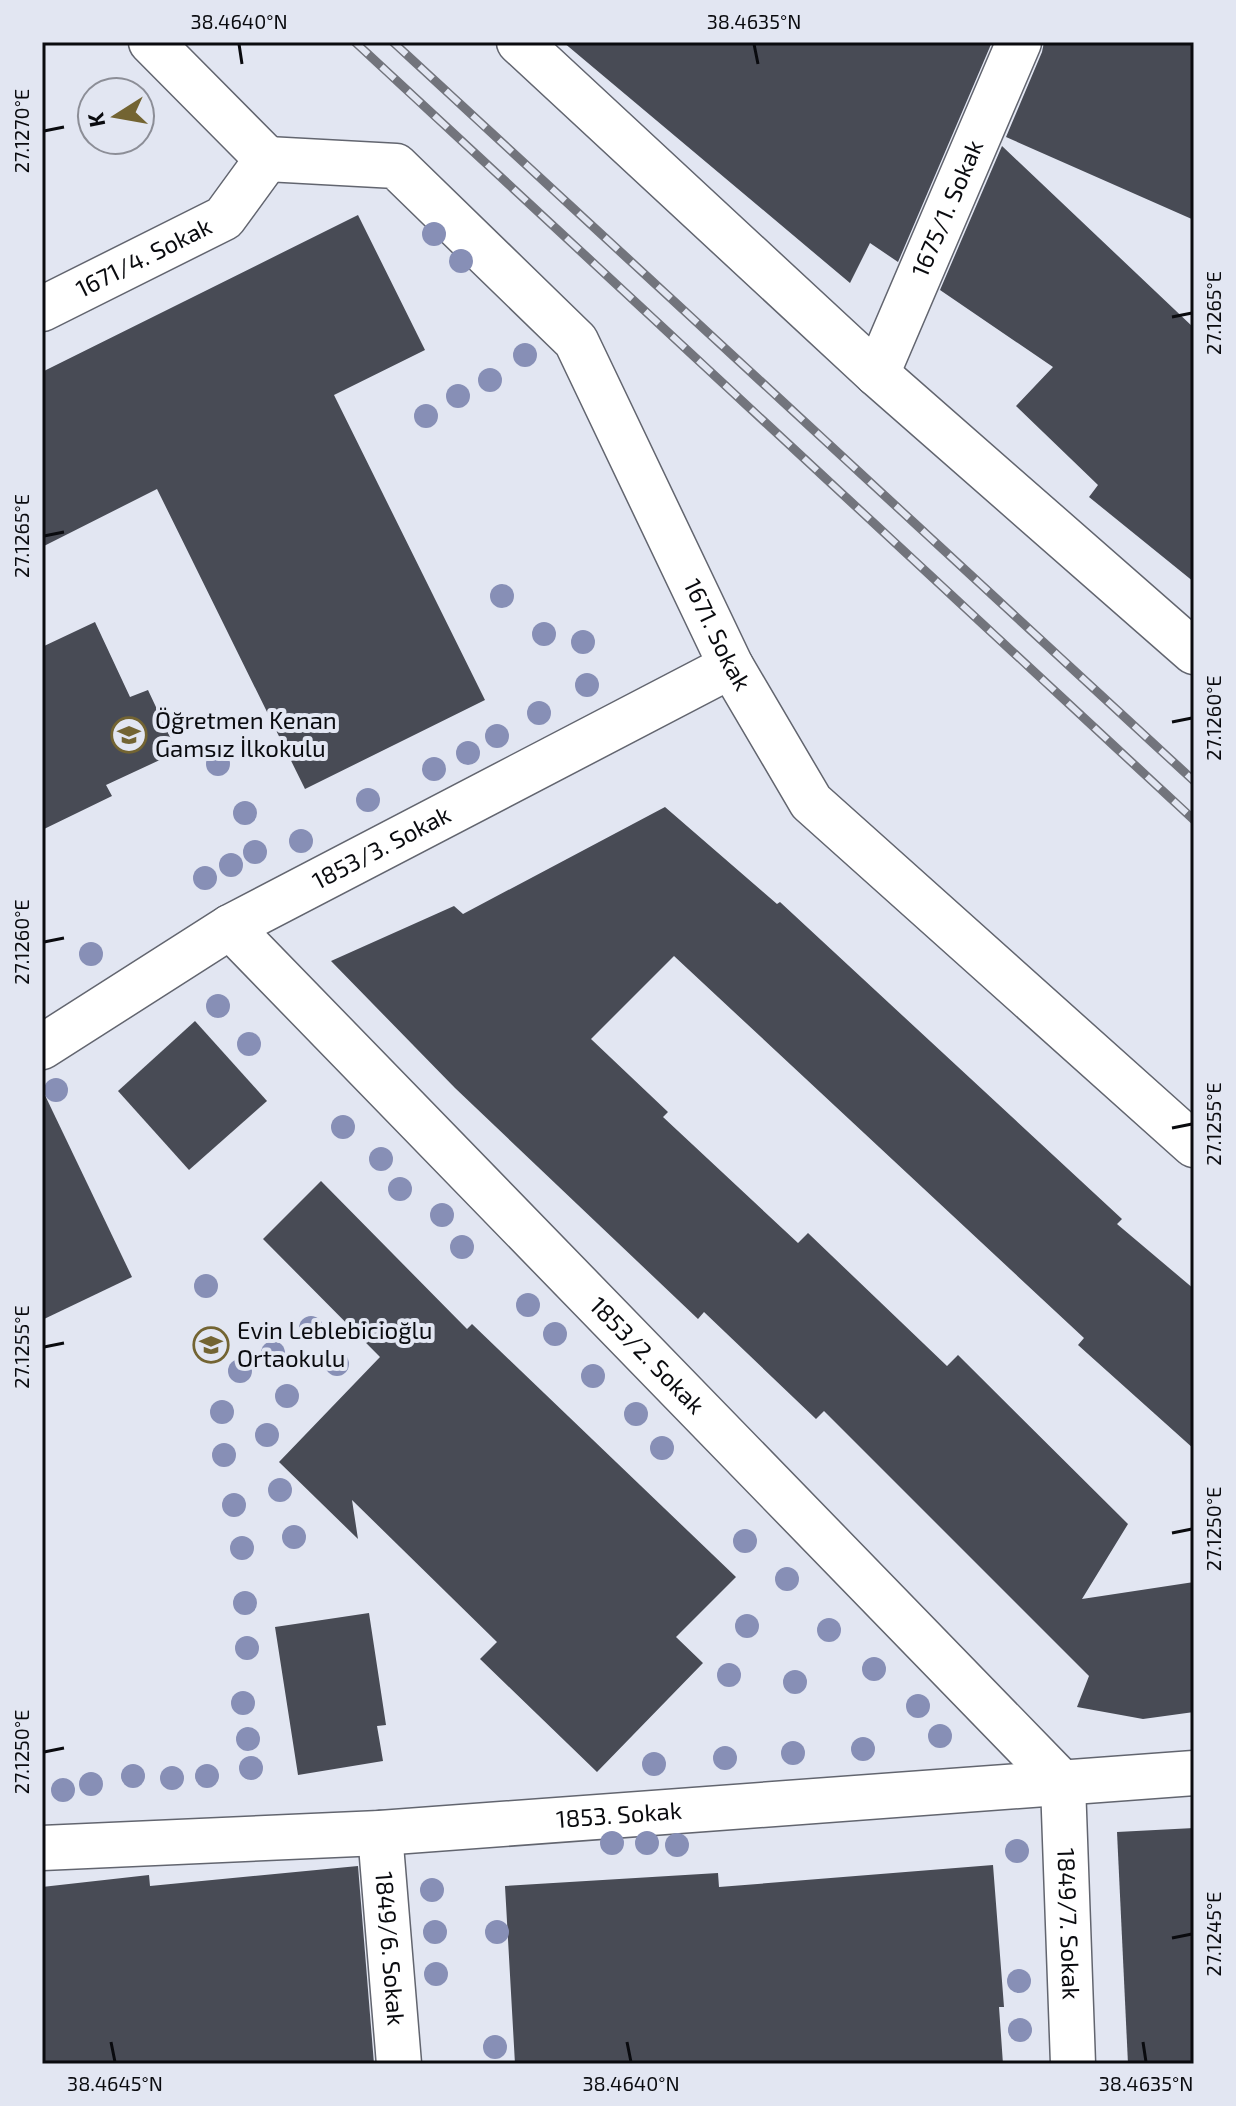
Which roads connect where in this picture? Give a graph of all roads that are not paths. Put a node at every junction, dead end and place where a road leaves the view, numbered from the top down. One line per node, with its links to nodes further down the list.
1 (151, 42): 4 (street)
2 (519, 42): 6 (street)
3 (1019, 42): 6 (street, 1675/1. Sokak)
4 (267, 159): 5 (street, 1671/4. Sokak); 8 (street, 1671. Sokak)
5 (42, 309)
6 (877, 374): 7 (street)
7 (1194, 652)
8 (731, 666): 9 (street, 1853/3. Sokak); 11 (street, 1671. Sokak)
9 (230, 927): 10 (street, 1853/3. Sokak); 13 (street, 1853/2. Sokak)
10 (42, 1047)
11 (1194, 1145)
12 (1194, 1773): 13 (street, 1853. Sokak)
13 (1063, 1784): 14 (street, 1853. Sokak); 17 (street, 1849/7. Sokak)
14 (380, 1833): 15 (street, 1853. Sokak); 16 (street, 1849/6. Sokak)
15 (42, 1848)
16 (399, 2064)
17 (1073, 2064)

